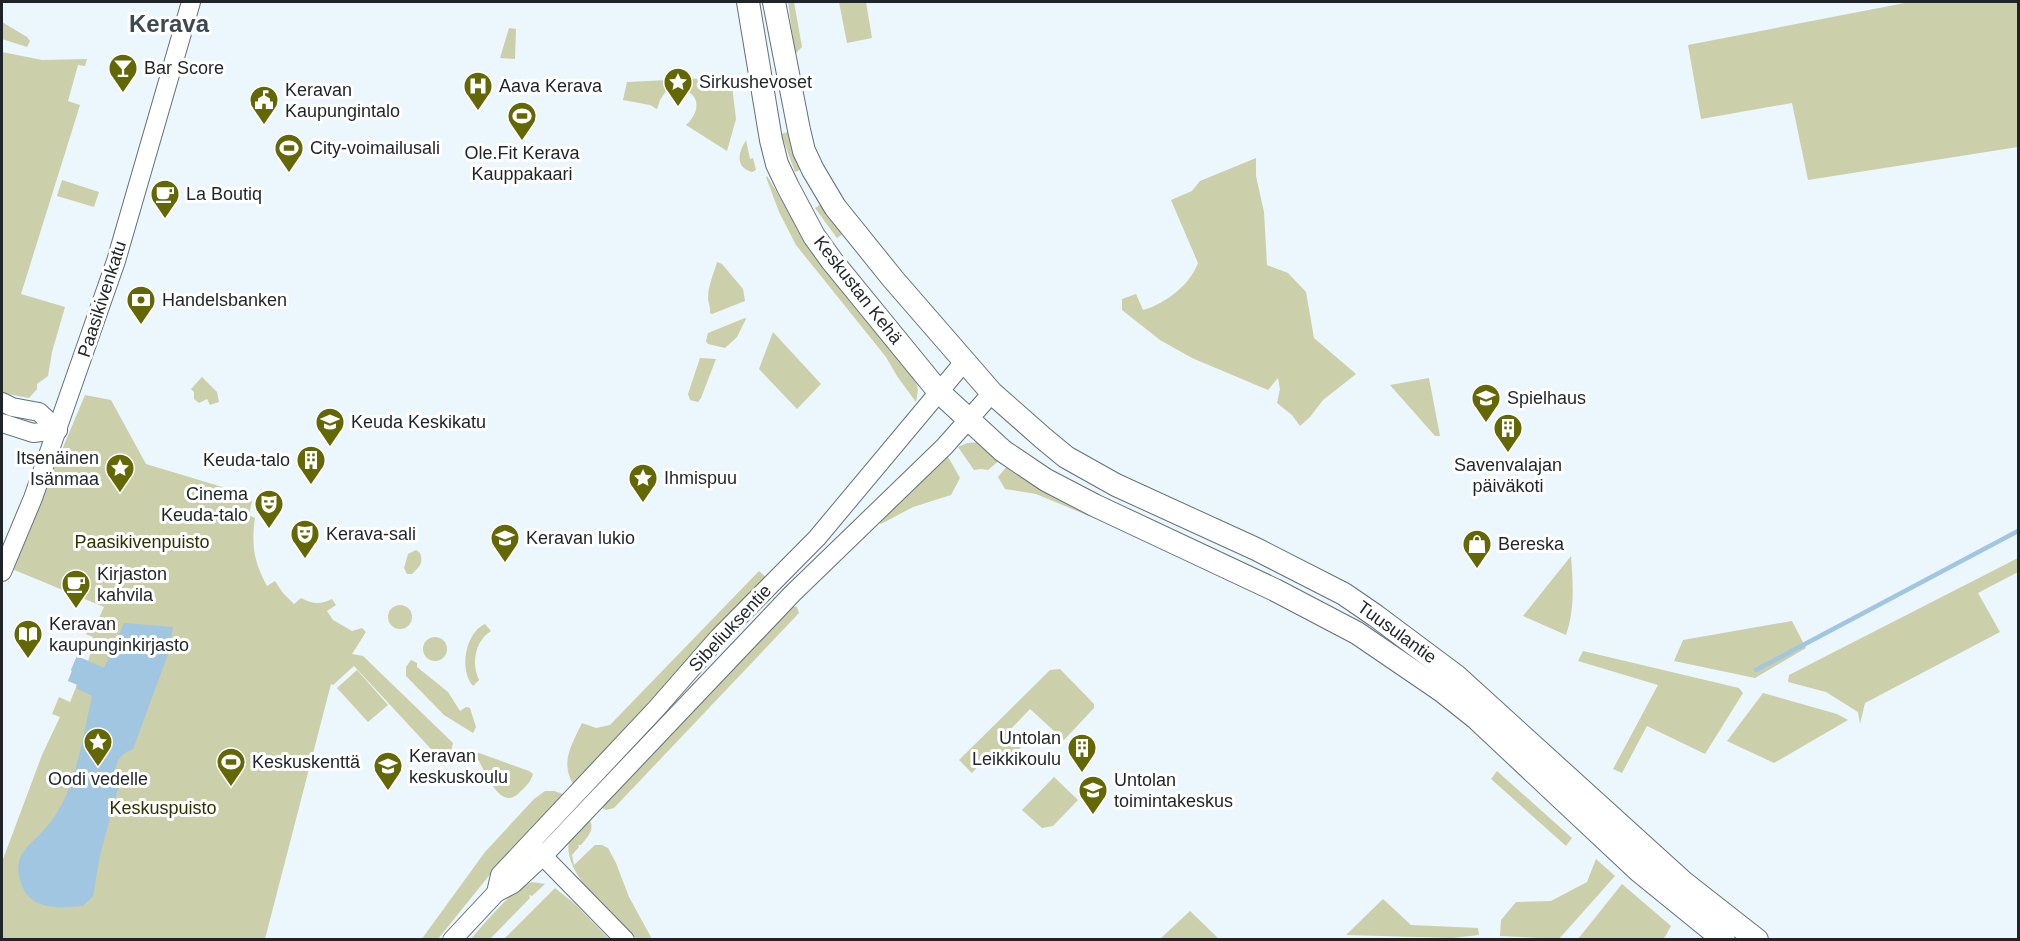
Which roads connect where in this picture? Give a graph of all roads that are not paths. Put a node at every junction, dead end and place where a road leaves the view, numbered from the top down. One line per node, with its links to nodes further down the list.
1 (190, 2): 10 (street, Paasikivenkatu)
2 (748, 2): 5 (main road, Keskustan Kehä)
3 (774, 2): 4 (main road, Keskustan Kehä)
4 (964, 362): 5 (street, Sibeliuksentie); 6 (main road, Keskustan Kehä)
5 (939, 392): 8 (main road, Keskustan Kehä); 12 (street, Sibeliuksentie)
6 (992, 393): 8 (street, Sibeliuksentie); 16 (main road, Tuusulantie)
7 (2, 402): 10 (street)
8 (969, 420): 12 (street, Sibeliuksentie); 15 (main road, Tuusulantie)
9 (2, 423): 10 (street)
10 (58, 430): 11 (street, Paasikivenkatu)
11 (2, 572)
12 (537, 849): 13 (street, Sibeliuksentie); 14 (street)
13 (452, 939)
14 (625, 939)
15 (1724, 939)
16 (1757, 939)

